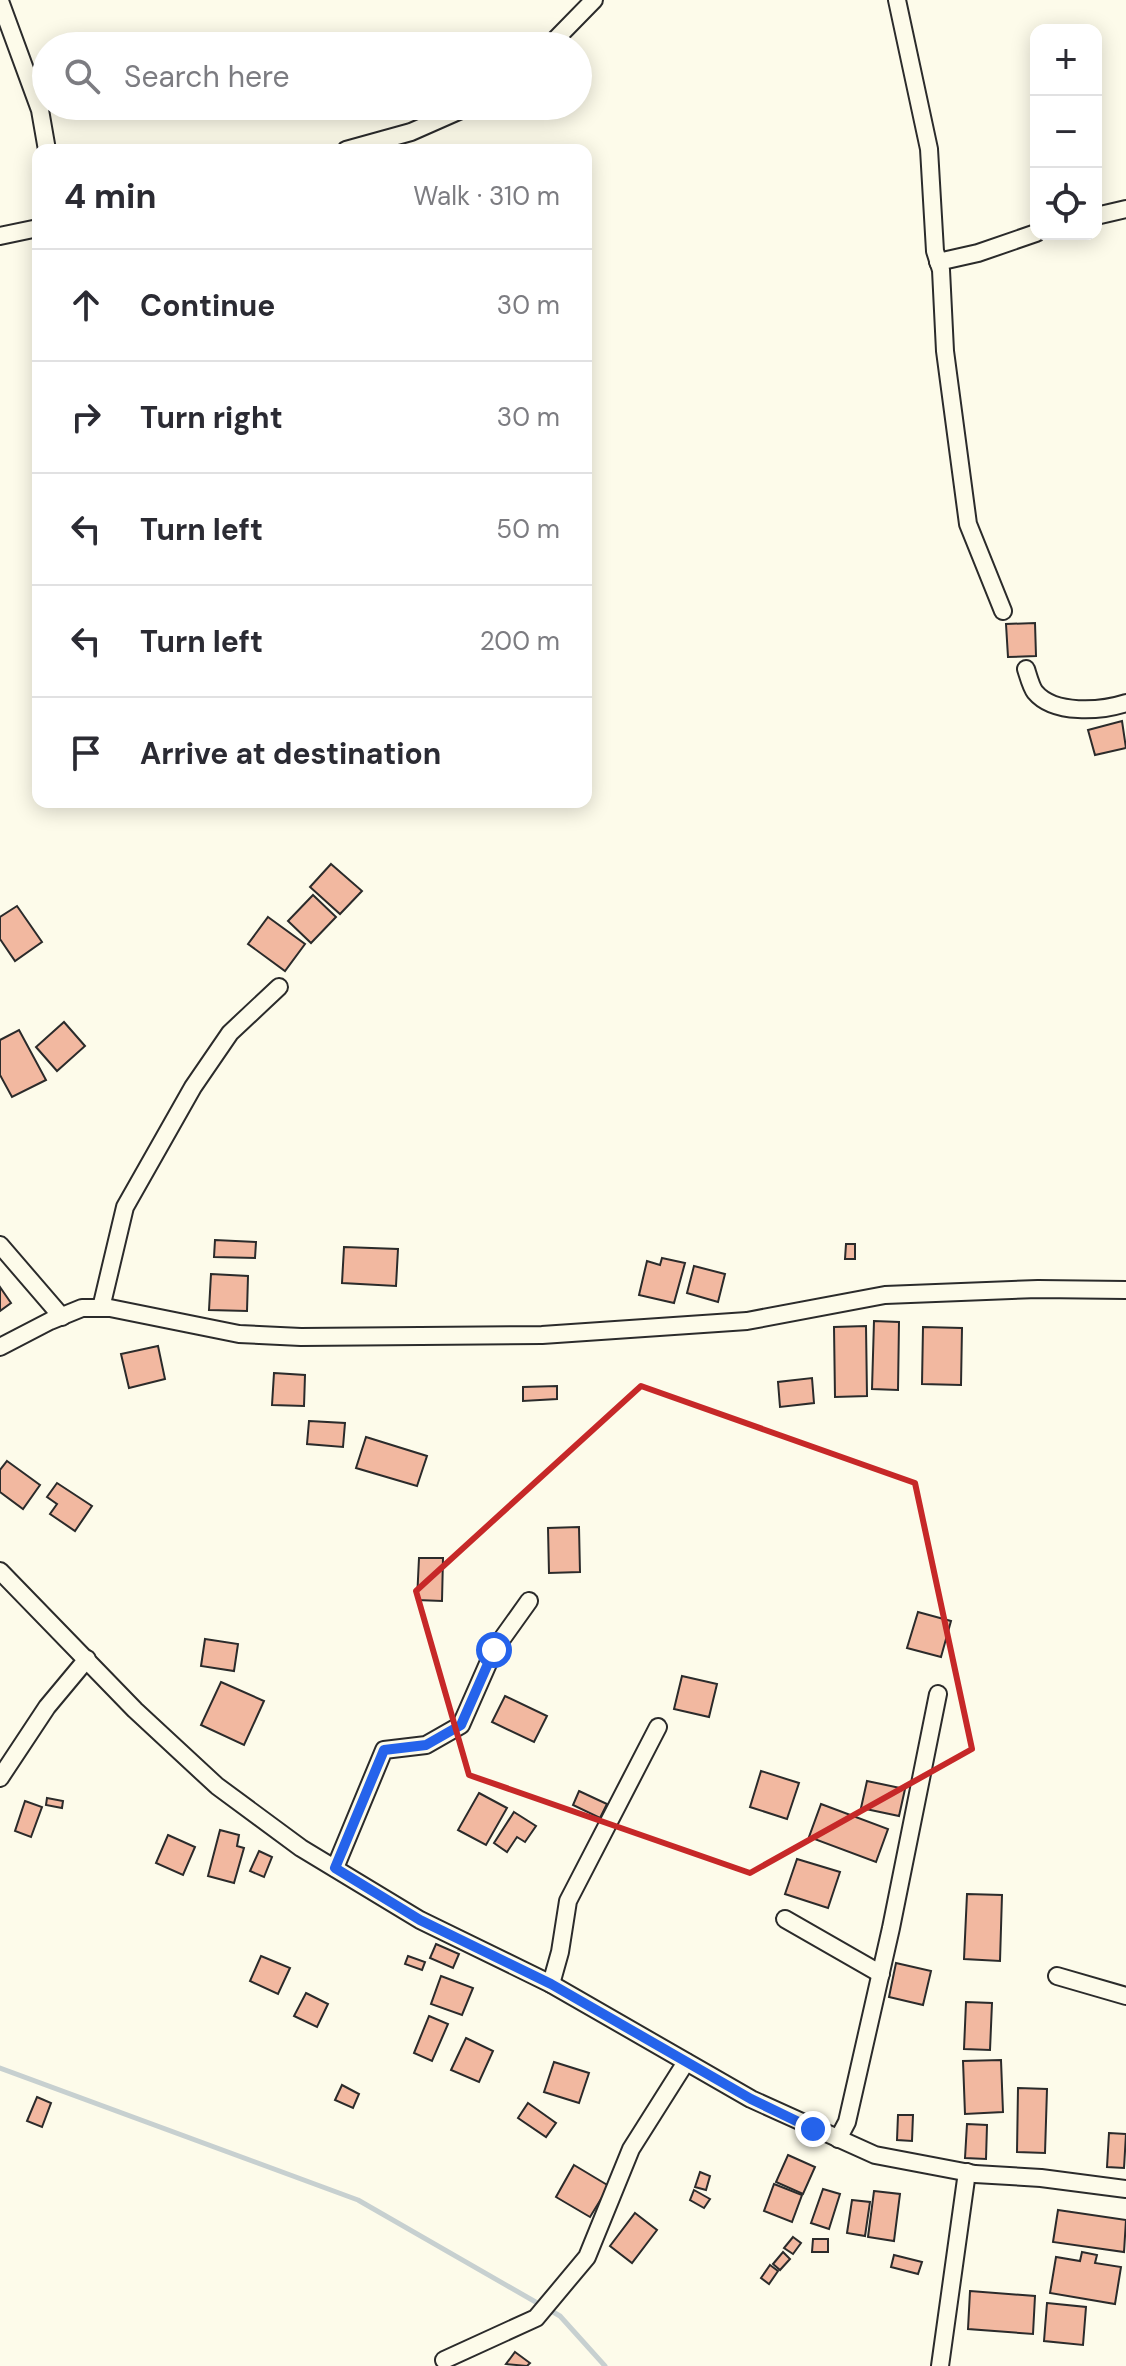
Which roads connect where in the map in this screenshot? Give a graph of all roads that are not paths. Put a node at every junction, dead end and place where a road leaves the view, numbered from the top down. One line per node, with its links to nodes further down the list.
1 (594, 0): 4 (street)
2 (897, 0): 15 (street)
3 (0, 1): 5 (street)
4 (563, 32)
5 (32, 88)
6 (42, 120): 8 (street)
7 (438, 120): 9 (street)
8 (46, 144)
9 (368, 144)
10 (1126, 209): 11 (street)
11 (1102, 215)
12 (32, 229): 14 (street)
13 (1030, 235): 15 (street)
14 (0, 236)
15 (938, 262): 16 (street)
16 (1003, 611)
17 (1026, 669): 18 (street)
18 (1126, 703)
19 (279, 987): 22 (street)
20 (0, 1245): 23 (street)
21 (1126, 1290): 22 (street)
22 (101, 1308): 23 (street)
23 (62, 1317): 24 (street)
24 (0, 1347)
25 (0, 1571): 27 (street)
26 (529, 1601): 31 (street)
27 (87, 1659): 30 (street); 31 (street)
28 (938, 1694): 33 (street)
29 (658, 1727): 35 (street)
30 (0, 1778)
31 (335, 1868): 35 (street)
32 (785, 1919): 33 (street)
33 (881, 1974): 38 (street)
34 (1057, 1976): 36 (street)
35 (551, 1984): 37 (street)
36 (1126, 1996)
37 (686, 2062): 38 (street); 41 (street)
38 (838, 2139): 39 (street)
39 (967, 2172): 40 (street); 42 (street)
40 (1126, 2189)
41 (444, 2360)
42 (940, 2366)

